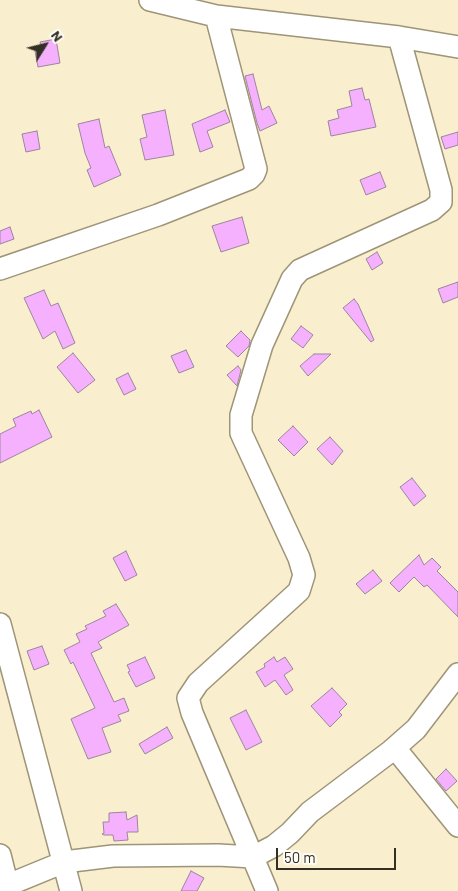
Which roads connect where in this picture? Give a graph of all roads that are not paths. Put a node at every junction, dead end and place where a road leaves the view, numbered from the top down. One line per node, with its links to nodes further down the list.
1 (150, 0): 2 (street)
2 (216, 16): 3 (street); 5 (street)
3 (399, 38): 4 (street); 11 (street)
4 (458, 47)
5 (0, 268)
6 (0, 624): 12 (street)
7 (458, 674): 8 (street)
8 (395, 748): 9 (street); 11 (street)
9 (458, 826)
10 (0, 855): 13 (street)
11 (253, 857): 12 (street); 15 (street)
12 (64, 862): 13 (street); 14 (street)
13 (8, 888)
14 (71, 891)
15 (267, 891)

